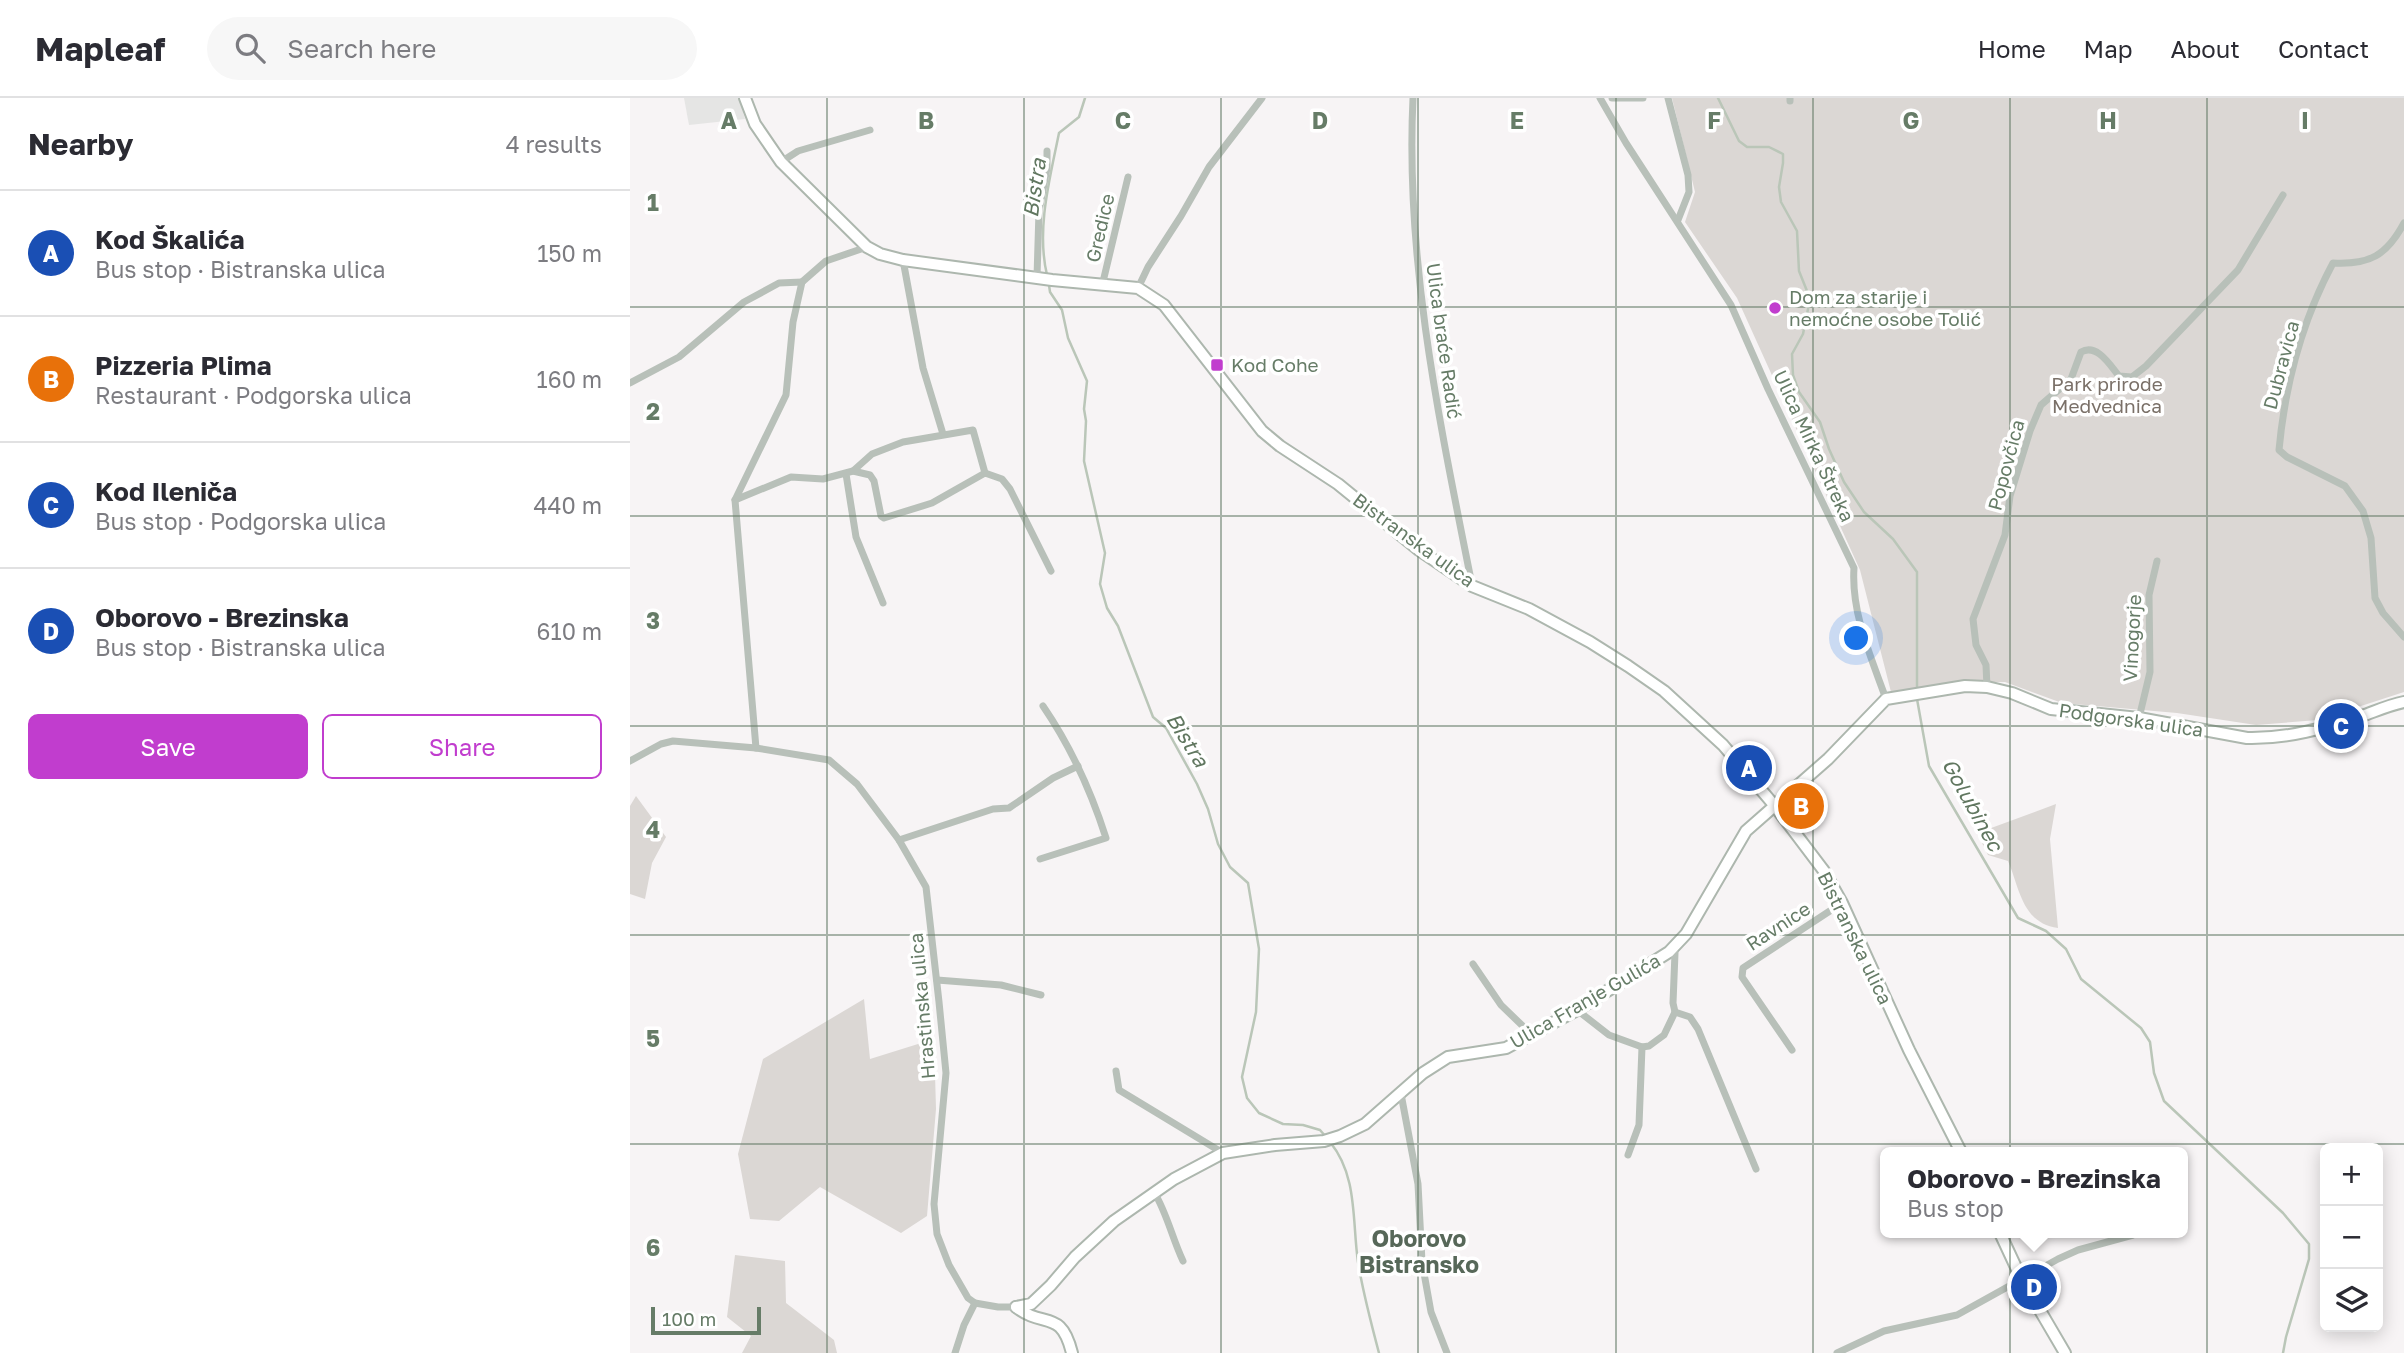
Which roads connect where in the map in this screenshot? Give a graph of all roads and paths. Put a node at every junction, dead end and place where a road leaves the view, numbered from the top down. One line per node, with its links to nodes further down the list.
1 (746, 98): 10 (main road)
2 (1262, 98): 20 (street)
3 (1413, 98): 28 (street, Ulica braće Radić)
4 (1601, 98): 13 (street, Ulica Mirka Štreka)
5 (1612, 98): 6 (street)
6 (1643, 98)
7 (1668, 98): 13 (street)
8 (870, 130): 10 (street)
9 (1047, 151): 17 (street)
10 (781, 162): 15 (main road)
11 (1128, 177): 19 (street, Gredice)
12 (2283, 195): 31 (street, Popovčica)
13 (1678, 220): 32 (street, Ulica Mirka Štreka)
14 (2404, 223): 30 (street, Dubravica)
15 (867, 247): 16 (main road); 18 (street)
16 (903, 260): 17 (main road); 22 (street)
17 (1043, 278): 19 (main road)
18 (802, 282): 21 (street); 25 (street)
19 (1102, 286): 20 (main road)
20 (1138, 288): 28 (main road, Bistranska ulica)
21 (630, 383)
22 (943, 434): 23 (street); 24 (street)
23 (850, 472): 24 (street); 25 (street); 29 (street)
24 (985, 473): 27 (street)
25 (735, 500): 36 (street)
26 (2157, 561): 35 (street, Vinogorje)
27 (1051, 571)
28 (1472, 586): 39 (main road, Bistranska ulica)
29 (883, 603)
30 (2404, 637)
31 (1987, 687): 32 (main road, Podgorska ulica); 35 (main road, Podgorska ulica)
32 (1886, 699): 39 (main road)
33 (2404, 702): 35 (main road, Podgorska ulica)
34 (1043, 706): 38 (street)
35 (2139, 718)
36 (756, 748): 37 (street, Hrastinska ulica); 40 (street, Hrastinska ulica)
37 (630, 761)
38 (1078, 766): 40 (street); 41 (street)
39 (1774, 805): 42 (main road, Bistranska ulica); 43 (main road, Ulica Franje Gulića)
40 (899, 841): 45 (street, Hrastinska ulica)
41 (1040, 859)
42 (1842, 903): 51 (street, Ravnice); 54 (main road, Bistranska ulica)
43 (1669, 952): 47 (main road, Ulica Franje Gulića); 48 (street)
44 (1473, 964): 49 (street)
45 (937, 980): 46 (street); 63 (street, Hrastinska ulica)
46 (1041, 995)
47 (1577, 1010): 49 (main road, Ulica Franje Gulića); 50 (street)
48 (1675, 1013): 50 (street); 57 (street)
49 (1532, 1035): 53 (main road, Ulica Franje Gulića)
50 (1642, 1046): 56 (street)
51 (1792, 1050)
52 (1116, 1071): 55 (street)
53 (1401, 1094): 55 (main road, Ulica Franje Gulića); 67 (street)
54 (1958, 1147)
55 (1223, 1153): 58 (main road, Ulica Franje Gulića)
56 (1628, 1155)
57 (1756, 1169)
58 (1154, 1192): 61 (street); 64 (main road, Ulica Franje Gulića)
59 (2002, 1238): 62 (main road)
60 (2122, 1238): 62 (street)
61 (1183, 1261)
62 (2021, 1278): 68 (street); 69 (main road)
63 (975, 1303): 64 (street); 65 (street)
64 (1016, 1307): 66 (main road)
65 (955, 1353)
66 (1072, 1353)
67 (1447, 1353)
68 (1837, 1353)
69 (2065, 1353)

